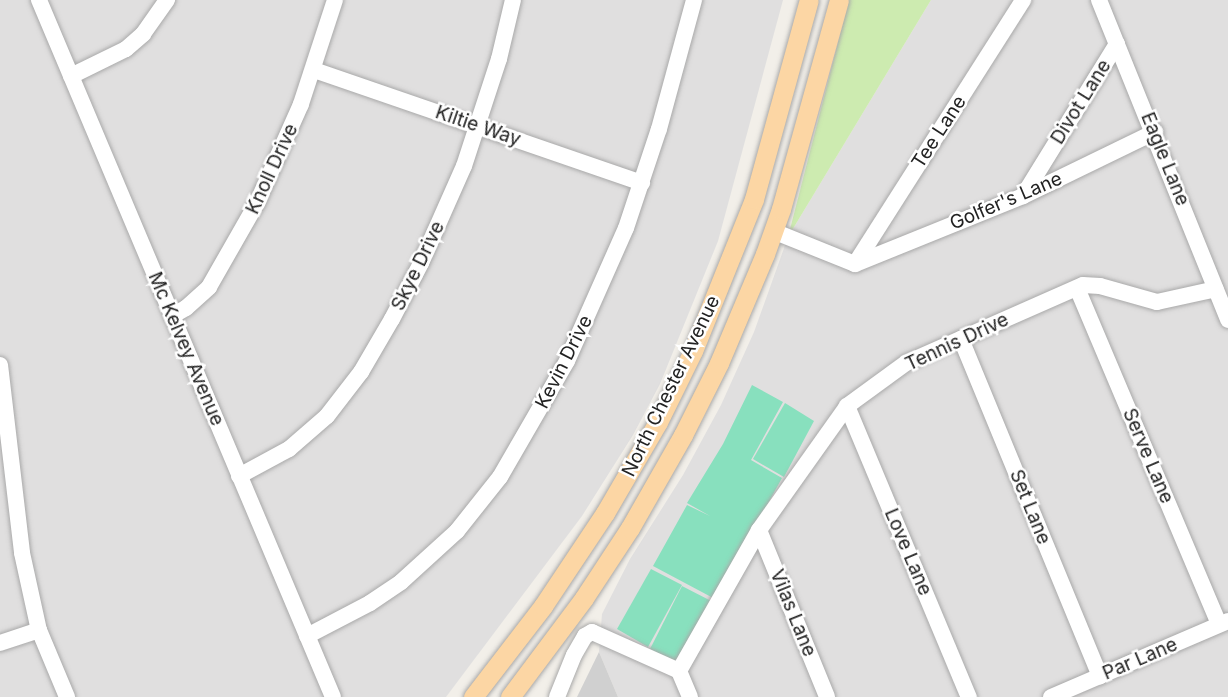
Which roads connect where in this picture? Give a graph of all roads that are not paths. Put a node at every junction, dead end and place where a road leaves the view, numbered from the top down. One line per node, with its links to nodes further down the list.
1 (39, 0): 12 (street, Mc Kelvey Avenue)
2 (167, 0): 12 (street)
3 (335, 0): 11 (street, Knoll Drive)
4 (513, 0): 13 (street, Skye Drive)
5 (694, 0): 15 (street, Kevin Drive)
6 (809, 0): 19 (main road, North Chester Avenue)
7 (839, 0): 17 (main road, North Chester Avenue)
8 (1023, 0): 18 (street, Tee Lane)
9 (1099, 0): 10 (street, Eagle Lane)
10 (1117, 44): 14 (street, Eagle Lane); 16 (street, Divot Lane)
11 (314, 70): 13 (street, Kiltie Way); 22 (street, Knoll Drive)
12 (71, 76): 22 (street, Mc Kelvey Avenue)
13 (478, 126): 15 (street, Kiltie Way); 28 (street, Skye Drive)
14 (1155, 132): 16 (street, Golfer's Lane); 21 (street, Eagle Lane)
15 (642, 183): 32 (street, Kevin Drive)
16 (1023, 195): 18 (street, Golfer's Lane)
17 (773, 231): 18 (street); 24 (main road, North Chester Avenue)
18 (855, 264)
19 (724, 277): 24 (main road); 38 (main road, North Chester Avenue)
20 (1077, 288): 21 (street, Tennis Drive); 25 (street, Tennis Drive); 30 (street, Serve Lane)
21 (1216, 289): 23 (street, Eagle Lane)
22 (172, 316): 28 (street, Mc Kelvey Avenue)
23 (1228, 320)
24 (734, 328): 39 (main road, North Chester Avenue)
25 (961, 339): 27 (street, Tennis Drive); 35 (street, Set Lane)
26 (0, 365): 31 (street)
27 (847, 406): 29 (street, Tennis Drive); 43 (street, Love Lane)
28 (239, 476): 32 (street, Mc Kelvey Avenue)
29 (759, 530): 34 (street, Tennis Drive); 42 (street, Vilas Lane)
30 (1224, 623): 35 (street, Par Lane)
31 (39, 630): 33 (street); 36 (street)
32 (307, 636): 37 (street, Mc Kelvey Avenue)
33 (0, 643)
34 (679, 671): 40 (street); 41 (street)
35 (1100, 676): 44 (street, Par Lane)
36 (67, 697)
37 (333, 697)
38 (473, 697)
39 (510, 697)
40 (557, 697)
41 (690, 697)
42 (827, 697)
43 (969, 697)
44 (1051, 697)

